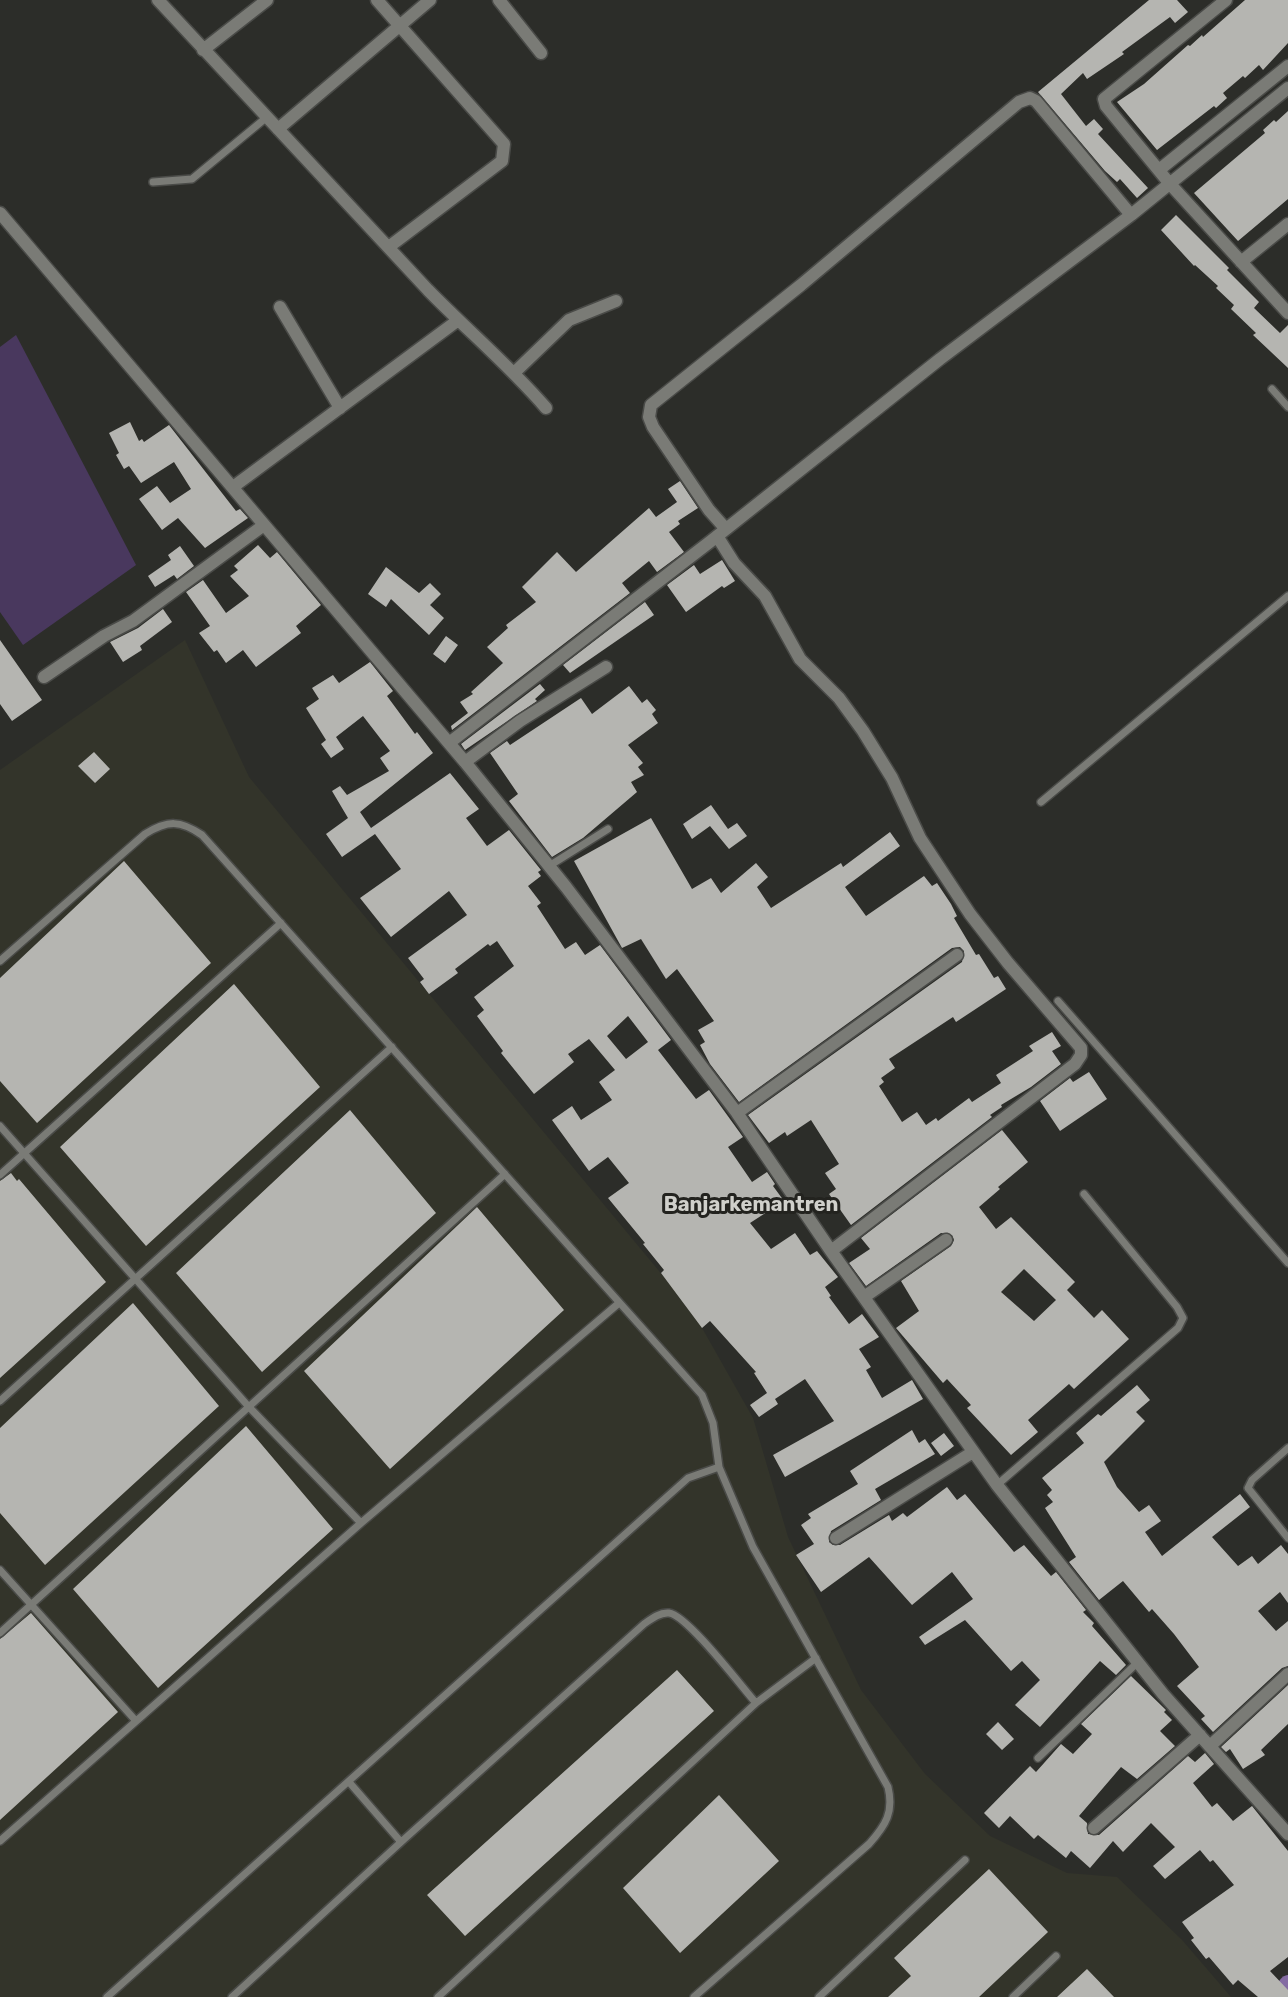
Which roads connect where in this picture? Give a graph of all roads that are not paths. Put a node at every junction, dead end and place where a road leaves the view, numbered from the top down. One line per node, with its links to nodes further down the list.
1 (158, 0): 8 (street)
2 (267, 0): 8 (street)
3 (377, 0): 7 (street)
4 (430, 0): 7 (street)
5 (499, 0): 9 (street)
6 (1226, 0): 14 (street)
7 (401, 24): 13 (street); 20 (street)
8 (203, 50): 12 (street)
9 (542, 53)
10 (1288, 66): 14 (street)
11 (1288, 88): 16 (street)
12 (267, 117): 13 (street); 15 (lane)
13 (278, 129): 20 (street)
14 (1159, 170): 16 (street)
15 (153, 182)
16 (1170, 184): 18 (street); 21 (street)
17 (0, 213): 31 (street)
18 (1131, 215): 33 (street); 33 (street)
19 (1288, 224): 21 (street)
20 (390, 246): 25 (street)
21 (1241, 262): 24 (street)
22 (616, 301): 26 (street)
23 (280, 307): 29 (street)
24 (1288, 313)
25 (457, 321): 26 (street); 29 (street)
26 (515, 372): 30 (street)
27 (1272, 388): 28 (lane)
28 (1288, 407)
29 (340, 408): 31 (street)
30 (546, 408)
31 (233, 488): 32 (street)
32 (264, 525): 36 (street); 37 (street)
33 (721, 532): 37 (street); 54 (street)
34 (1288, 596): 39 (lane)
35 (606, 667): 38 (street)
36 (44, 677)
37 (448, 743): 38 (street)
38 (465, 762): 41 (street)
39 (1041, 802)
40 (608, 829): 41 (lane)
41 (549, 867): 47 (street)
42 (281, 923): 44 (lane); 46 (lane); 49 (lane)
43 (957, 955): 47 (street)
44 (0, 961)
45 (1058, 1001): 55 (lane)
46 (392, 1047): 50 (lane); 56 (lane)
47 (737, 1113): 54 (street)
48 (0, 1126): 49 (lane)
49 (24, 1154): 51 (lane); 56 (lane)
50 (505, 1174): 58 (lane); 60 (lane)
51 (0, 1175)
52 (1084, 1194): 64 (lane)
53 (946, 1240): 57 (street)
54 (831, 1251): 57 (street)
55 (1288, 1263)
56 (135, 1279): 59 (lane); 60 (lane)
57 (864, 1297): 62 (street)
58 (619, 1303): 63 (lane); 65 (lane)
59 (0, 1401)
60 (249, 1407): 65 (lane); 69 (lane)
61 (1288, 1448): 67 (lane)
62 (973, 1452): 64 (street); 66 (street)
63 (719, 1467): 71 (lane); 79 (lane)
64 (997, 1485): 72 (street)
65 (361, 1523): 75 (lane)
66 (836, 1538)
67 (1288, 1538)
68 (0, 1570): 69 (lane)
69 (31, 1605): 70 (lane); 75 (lane)
70 (0, 1633)
71 (816, 1658): 74 (lane); 89 (lane)
72 (1138, 1662): 76 (street); 78 (lane)
73 (1288, 1674): 77 (street)
74 (756, 1703): 83 (lane); 88 (lane)
75 (136, 1721): 82 (lane)
76 (1200, 1735): 77 (street); 80 (street)
77 (1210, 1746): 81 (street)
78 (1038, 1758)
79 (348, 1782): 83 (lane); 86 (lane)
80 (1094, 1828)
81 (1288, 1834)
82 (0, 1841)
83 (401, 1842): 87 (lane)
84 (965, 1860): 90 (lane)
85 (1056, 1956): 91 (lane)
86 (107, 1997)
87 (232, 1997)
88 (438, 1997)
89 (694, 1997)
90 (819, 1997)
91 (1013, 1997)

